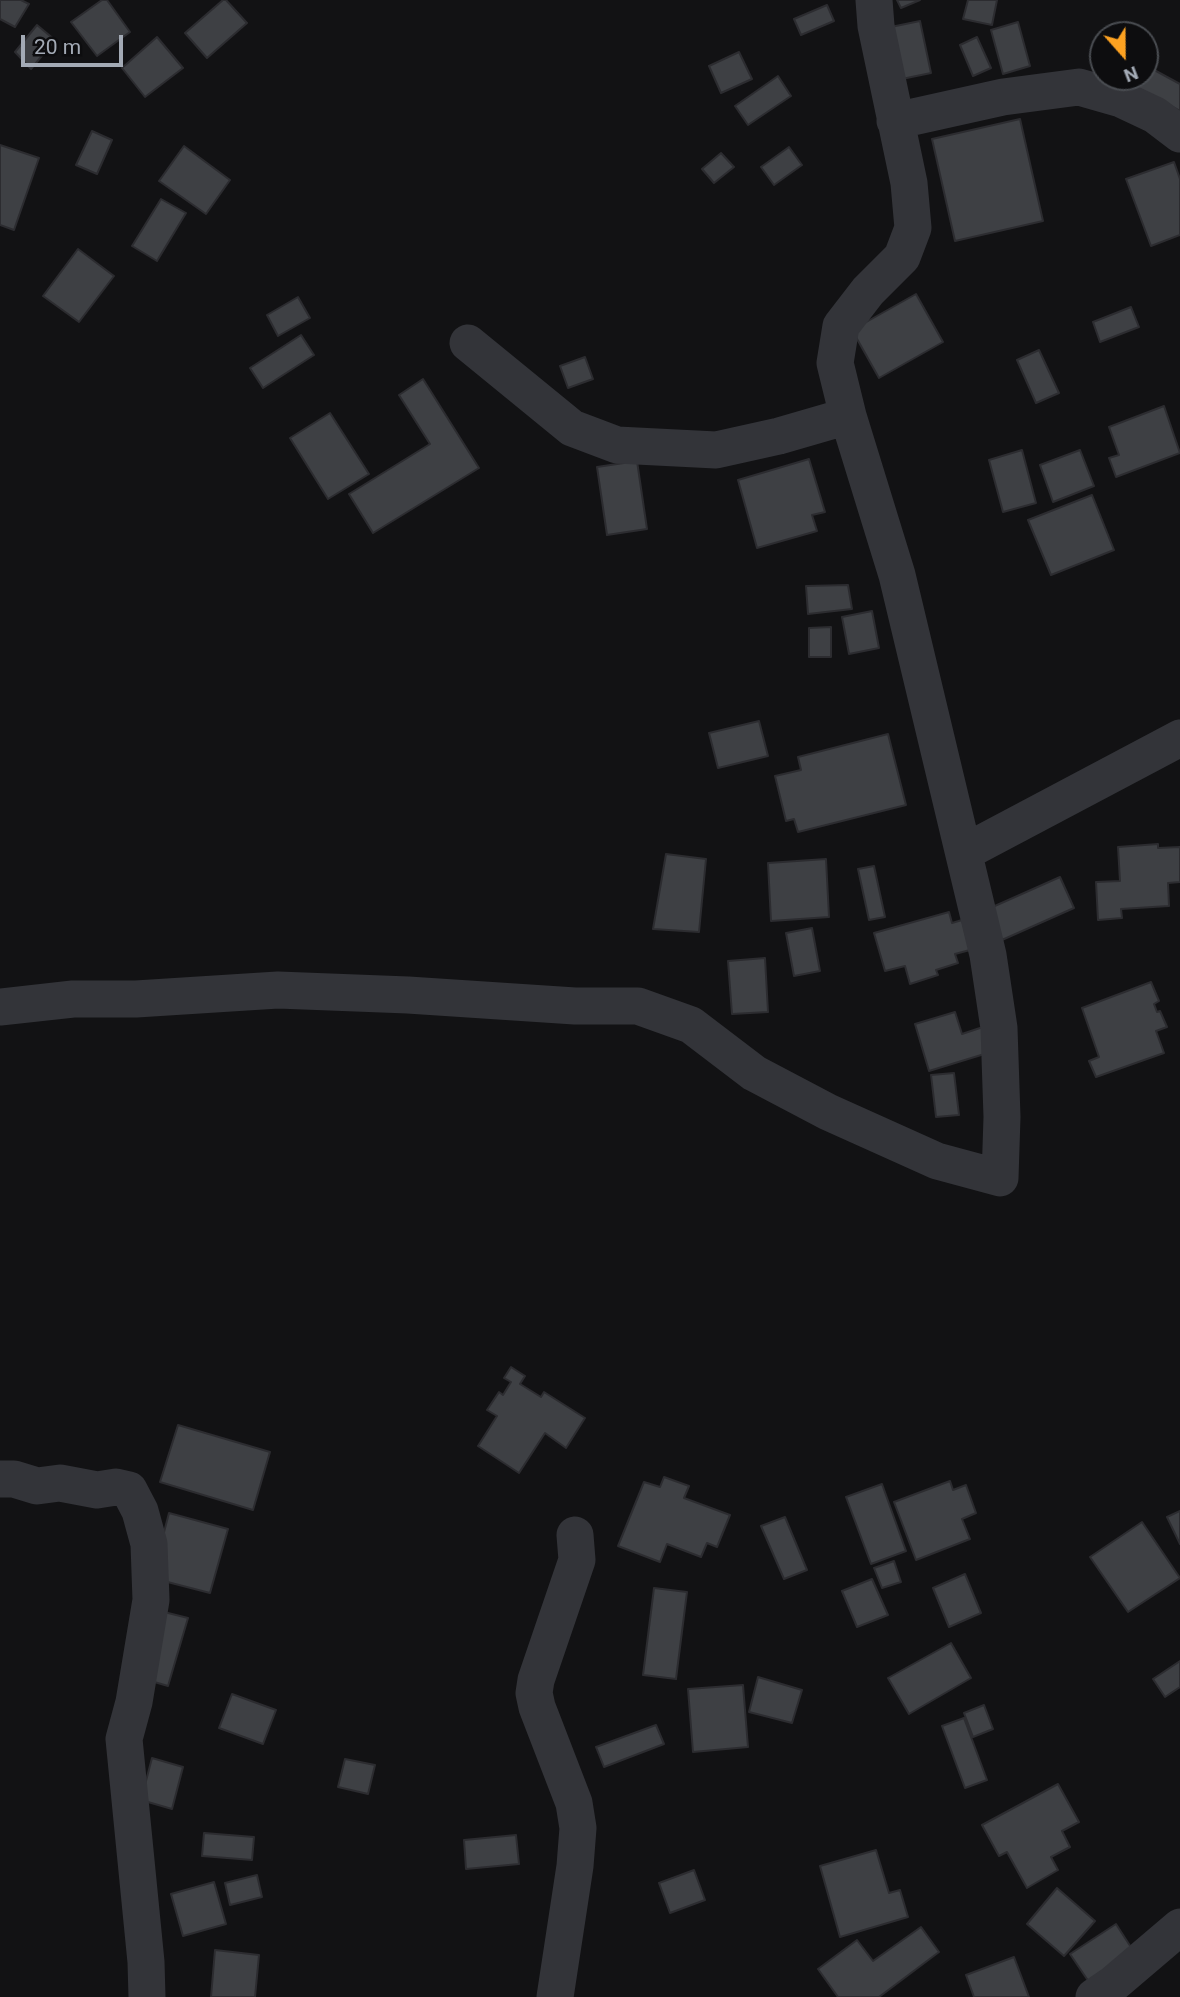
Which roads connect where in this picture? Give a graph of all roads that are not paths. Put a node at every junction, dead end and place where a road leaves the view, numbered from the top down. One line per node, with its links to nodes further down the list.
1 (874, 0): 2 (street)
2 (895, 121): 3 (street); 5 (street)
3 (1180, 134)
4 (468, 343): 5 (street)
5 (848, 416): 7 (street)
6 (1180, 738): 7 (street)
7 (965, 852): 8 (street)
8 (0, 1007)
9 (0, 1479): 12 (street)
10 (575, 1535): 13 (street)
11 (1180, 1927): 14 (street)
12 (147, 1997)
13 (555, 1997)
14 (1094, 1997)

